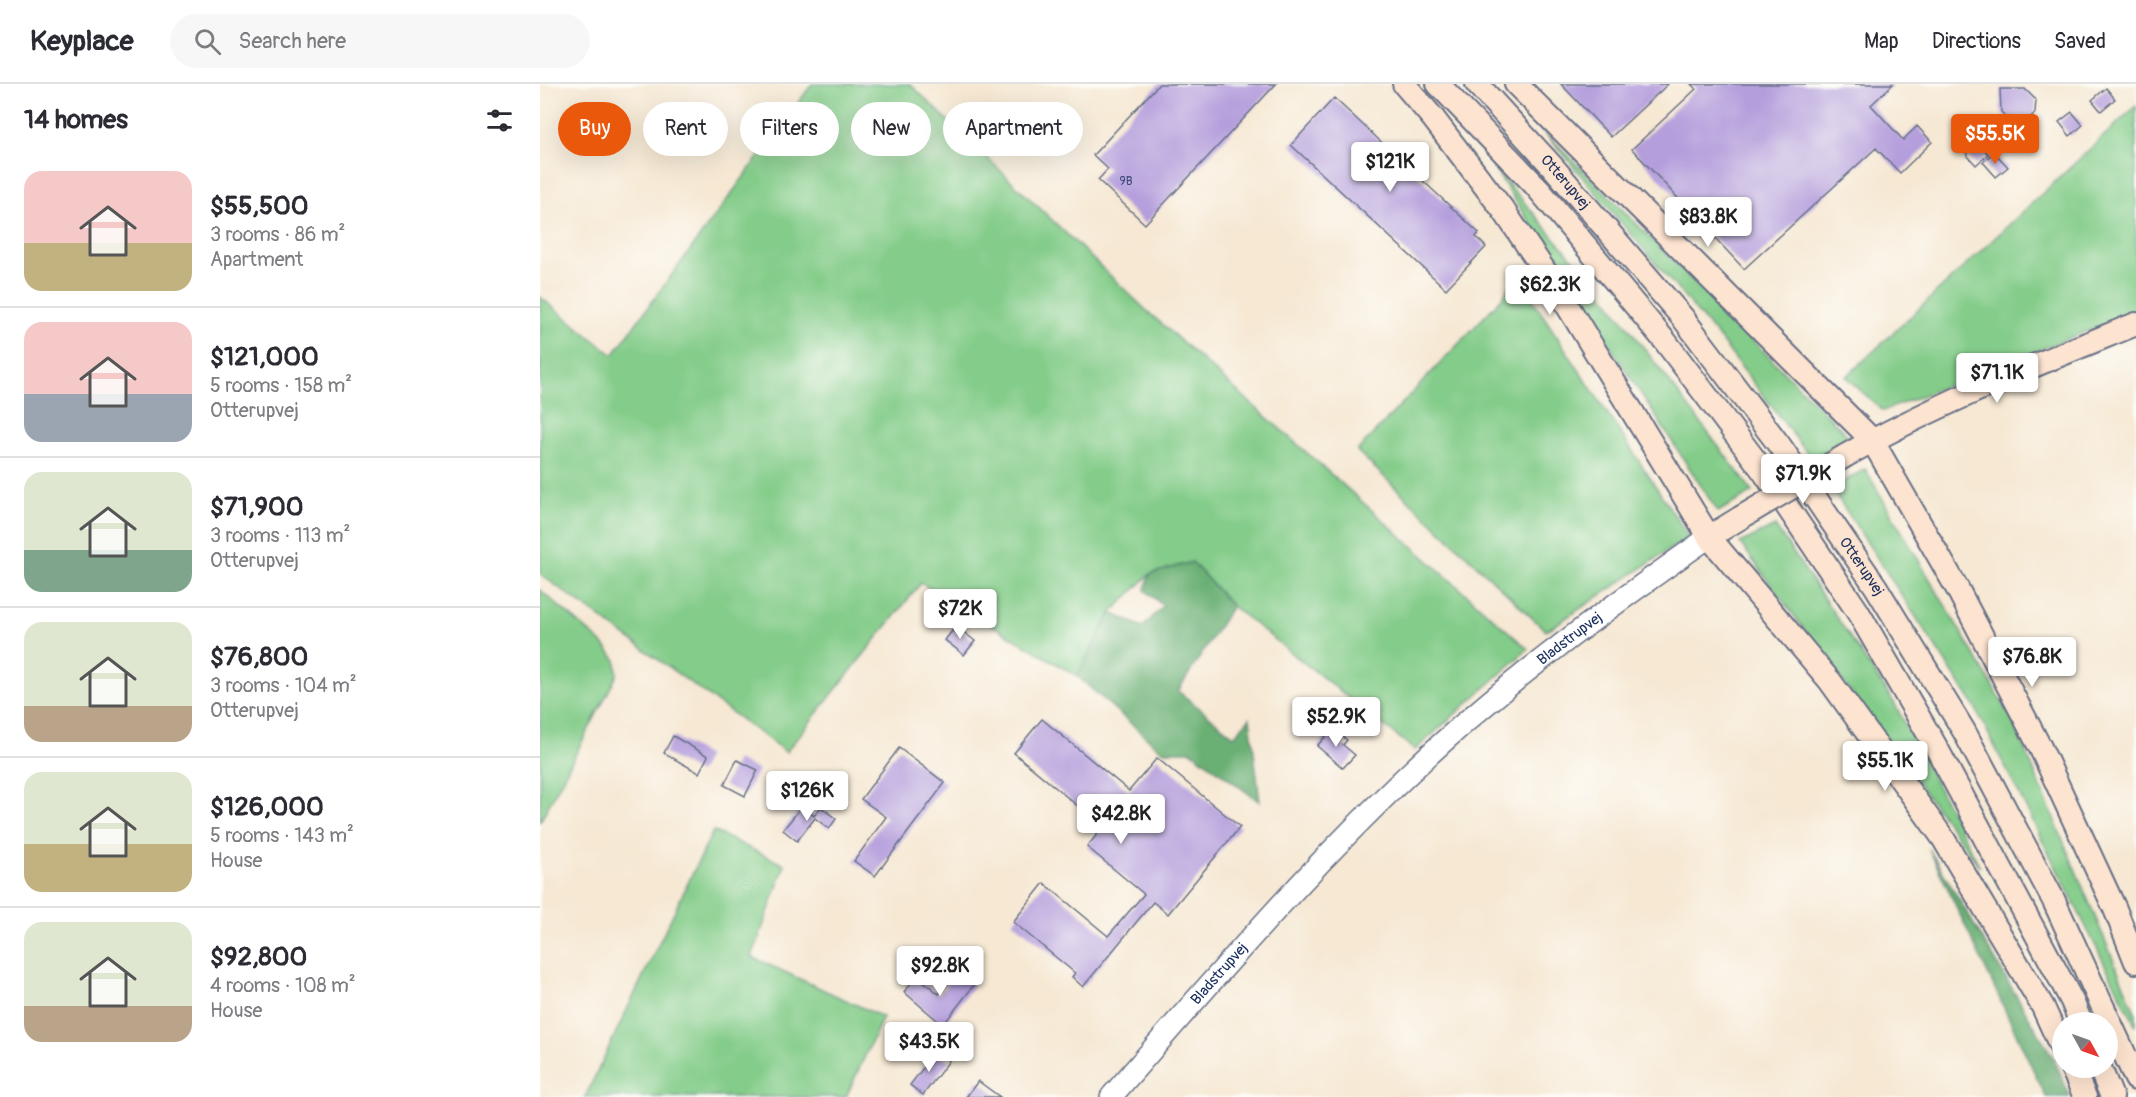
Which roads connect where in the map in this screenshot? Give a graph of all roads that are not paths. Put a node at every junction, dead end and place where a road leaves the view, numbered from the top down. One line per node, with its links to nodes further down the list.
1 (1404, 84): 7 (main road)
2 (1438, 84): 9 (main road, Otterupvej)
3 (1477, 84): 13 (main road, Otterupvej)
4 (1516, 84): 6 (main road)
5 (2136, 324): 6 (main road, Bladstrupvej)
6 (1872, 440): 7 (main road, Bladstrupvej, bridge); 8 (main road)
7 (1709, 537): 10 (main road); 14 (street, Bladstrupvej)
8 (2136, 962)
9 (2076, 1012)
10 (2052, 1027)
11 (2076, 1078): 15 (main road)
12 (2104, 1078): 16 (main road)
13 (2136, 1079)
14 (1111, 1097)
15 (2085, 1097)
16 (2112, 1097)

